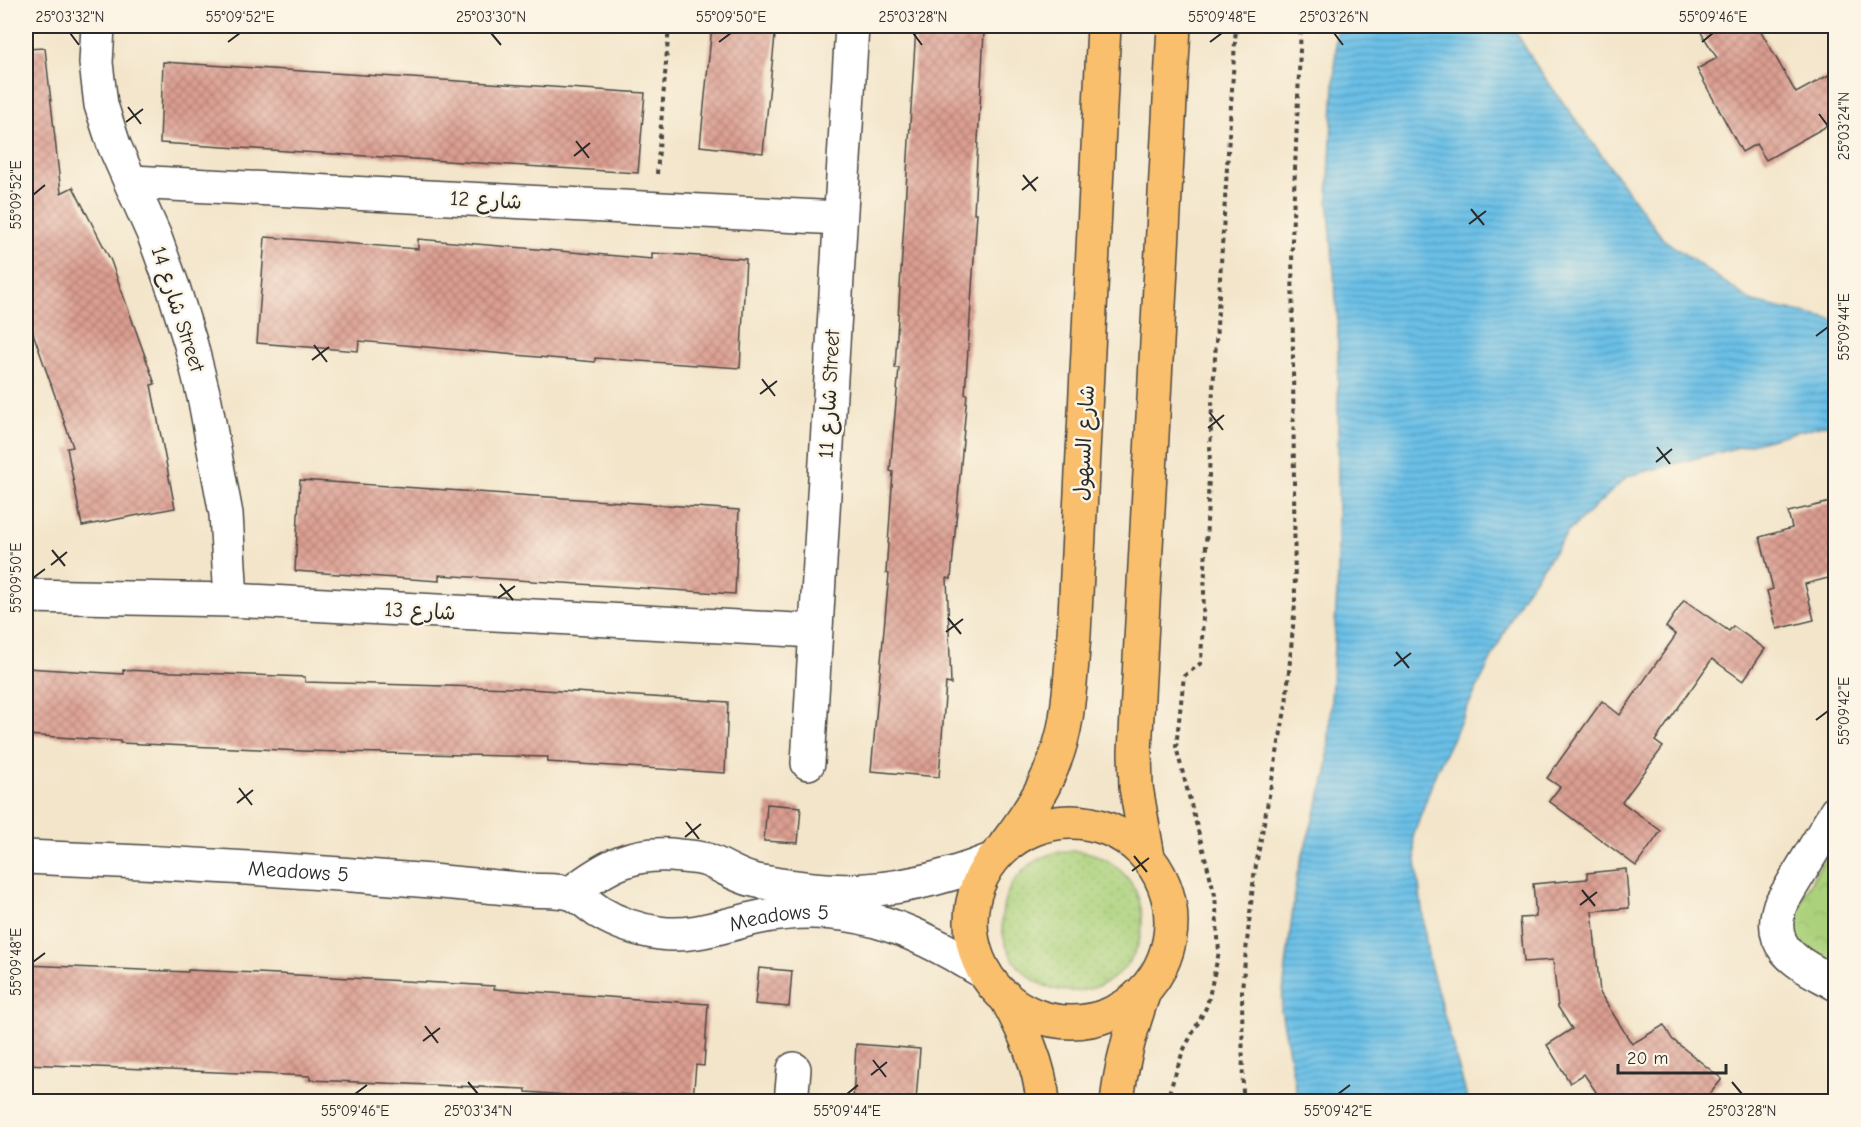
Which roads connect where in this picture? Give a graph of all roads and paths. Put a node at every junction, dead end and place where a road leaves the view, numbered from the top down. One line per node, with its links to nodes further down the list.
1 (98, 26): 8 (street, شارع 14 Street)
2 (669, 26): 9 (path)
3 (852, 26): 10 (street, شارع 11 Street)
4 (1104, 26): 16 (main road, شارع السهول)
5 (1174, 26): 18 (main road)
6 (1236, 26): 31 (path)
7 (1301, 26): 32 (path)
8 (132, 182): 9 (street, شارع 12); 12 (street, شارع 14 Street)
9 (654, 209): 10 (street, شارع 12)
10 (840, 218): 13 (street, شارع 11 Street)
11 (26, 596): 12 (street, شارع 13)
12 (231, 600): 13 (street, شارع 13)
13 (815, 631): 14 (street, شارع 11 Street)
14 (808, 763)
15 (1836, 812): 24 (street)
16 (998, 853): 18 (main road); 20 (street, Meadows 5); 25 (main road)
17 (26, 857): 21 (street, Meadows 5)
18 (1148, 857): 26 (main road)
19 (616, 865): 20 (street, Meadows 5); 21 (street); 22 (street)
20 (730, 873): 23 (street)
21 (571, 893): 22 (street, Meadows 5)
22 (616, 921): 23 (street, Meadows 5)
23 (728, 925): 25 (street, Meadows 5)
24 (1836, 984)
25 (995, 985): 26 (main road); 29 (main road)
26 (1144, 992): 30 (main road)
27 (794, 1069): 28 (street)
28 (791, 1101)
29 (1043, 1101)
30 (1117, 1101)
31 (1169, 1101)
32 (1243, 1101)

